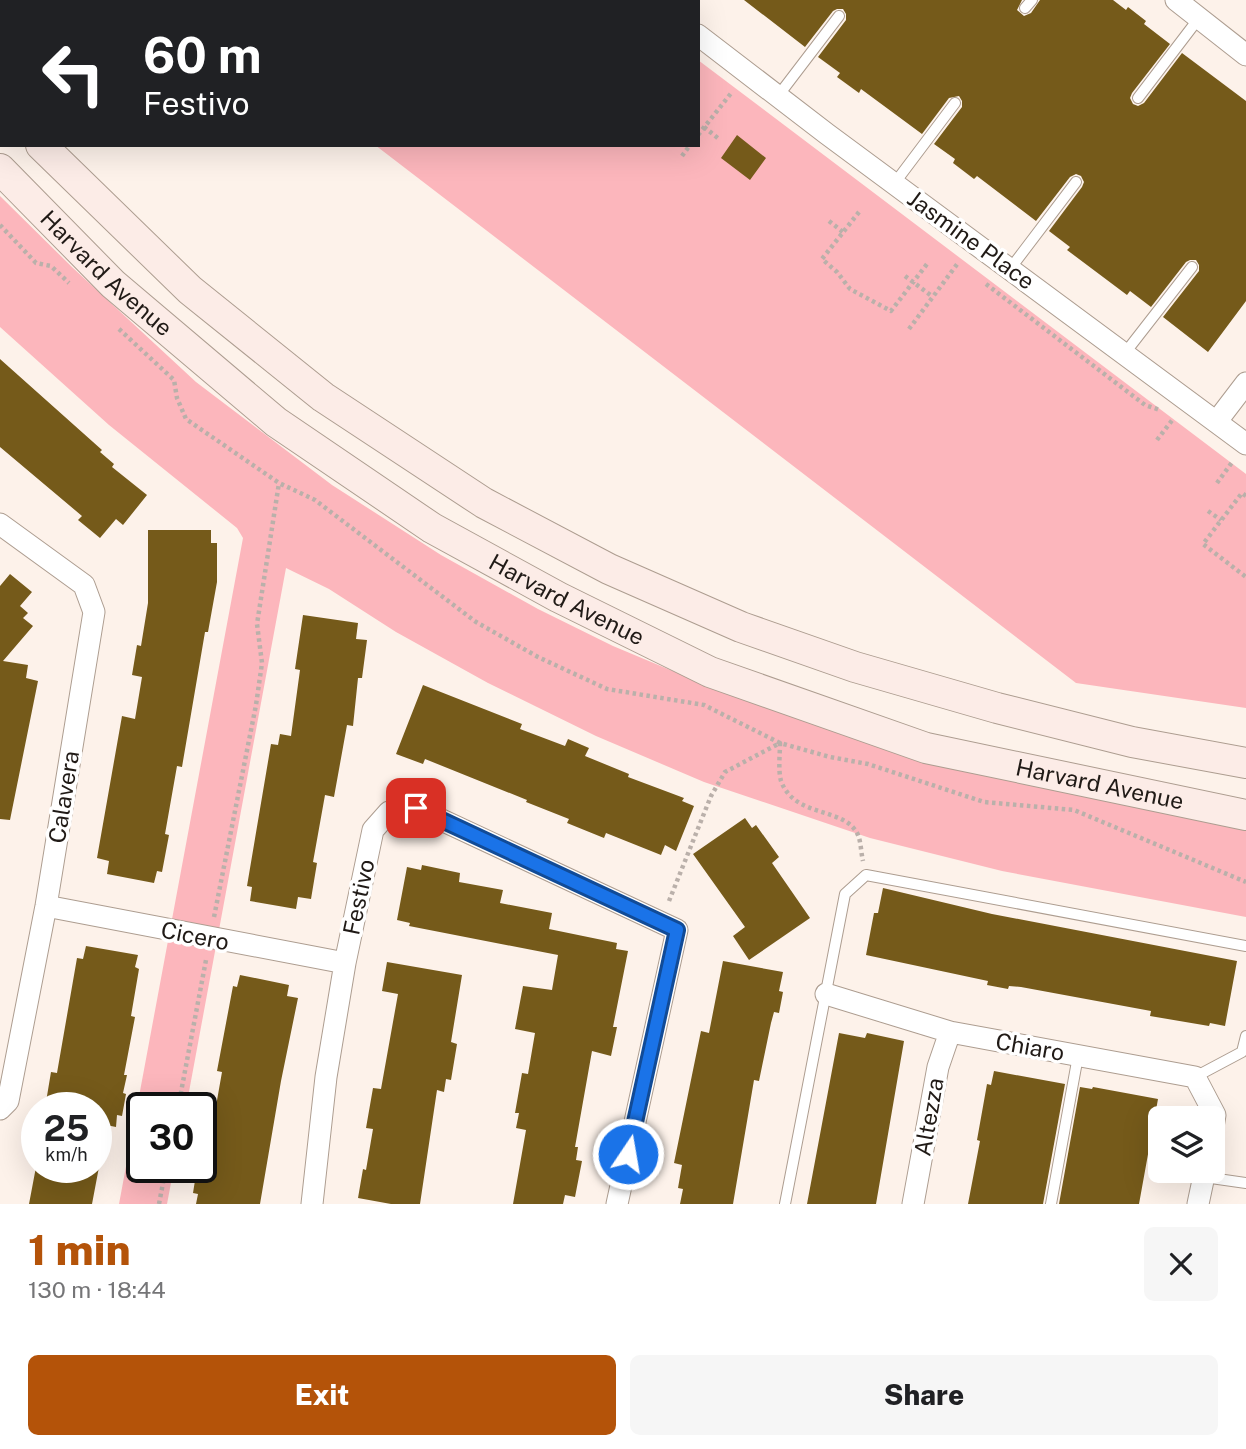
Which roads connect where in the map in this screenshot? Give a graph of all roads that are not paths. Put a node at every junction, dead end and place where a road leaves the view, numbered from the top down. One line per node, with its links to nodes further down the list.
1 (1176, 0): 3 (street)
2 (839, 16): 6 (lane)
3 (1199, 18): 5 (street); 7 (lane)
4 (700, 37): 6 (street, Jasmine Place)
5 (1246, 55)
6 (778, 96): 12 (street, Jasmine Place)
7 (1138, 98)
8 (955, 103): 12 (lane)
9 (43, 147): 20 (main road, Harvard Avenue)
10 (0, 169): 21 (main road, Harvard Avenue)
11 (1076, 182): 14 (lane)
12 (894, 184): 14 (street, Jasmine Place)
13 (1192, 267): 15 (lane)
14 (1010, 269): 15 (street, Jasmine Place)
15 (1125, 353): 17 (street, Jasmine Place)
16 (1246, 383): 17 (street)
17 (1217, 421): 18 (street, Jasmine Place)
18 (1240, 452)
19 (0, 524): 22 (street, Calavera)
20 (1246, 763)
21 (1246, 815)
22 (46, 906): 24 (street, Cicero); 31 (street, Calavera)
23 (1246, 946): 25 (lane)
24 (345, 963): 35 (street, Festivo); 36 (street, Festivo)
25 (826, 995): 26 (street, Chiaro); 37 (lane)
26 (950, 1032): 28 (street, Chiaro); 38 (street, Altezza)
27 (1246, 1036): 29 (lane)
28 (1078, 1056): 29 (street, Chiaro); 39 (lane)
29 (1195, 1077): 30 (street)
30 (1208, 1106)
31 (0, 1109)
32 (1225, 1179): 34 (lane)
33 (1202, 1183): 40 (street)
34 (1246, 1184)
35 (312, 1204)
36 (617, 1204)
37 (785, 1204)
38 (913, 1204)
39 (1051, 1204)
40 (1198, 1204)

